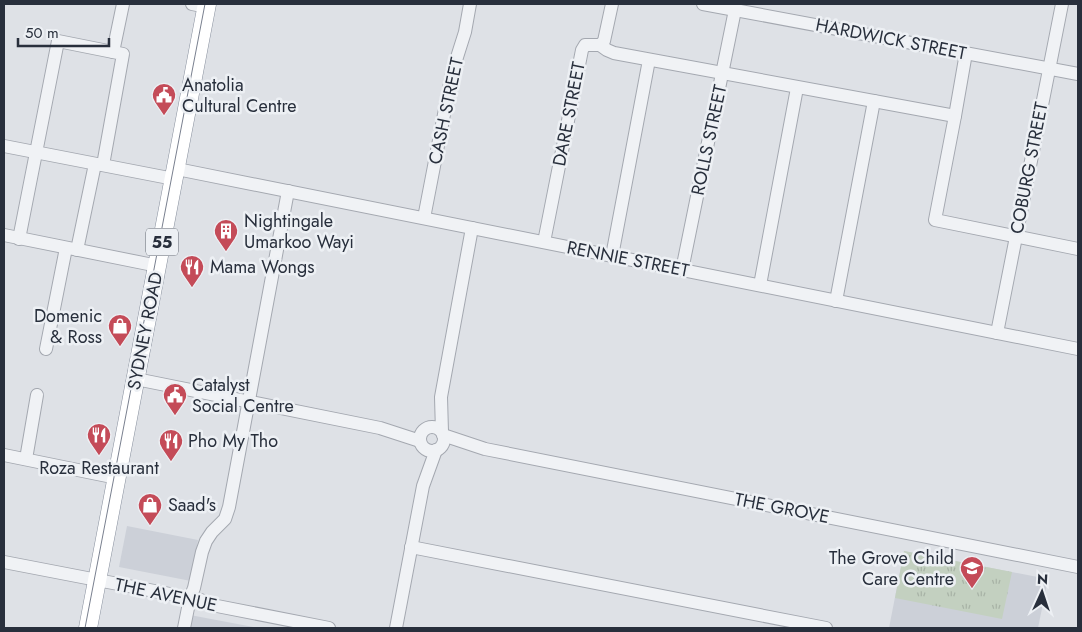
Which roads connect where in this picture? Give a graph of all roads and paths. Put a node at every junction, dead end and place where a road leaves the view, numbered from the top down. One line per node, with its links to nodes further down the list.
1 (123, 4): 9 (street)
2 (470, 4): 23 (street, CASH STREET)
3 (612, 4): 8 (street, DARE STREET)
4 (703, 4): 7 (street, HARDWICK STREET)
5 (1062, 4): 12 (street, COBURG STREET)
6 (202, 5): 21 (highway, SYDNEY ROAD / 55)
7 (735, 10): 10 (street, HARDWICK STREET); 13 (street, ROLLS STREET)
8 (600, 45): 11 (street); 28 (street, DARE STREET)
9 (113, 52): 19 (street); 20 (street)
10 (966, 53): 12 (street, HARDWICK STREET); 17 (street)
11 (649, 60): 13 (street); 31 (street)
12 (1049, 69): 14 (street, HARDWICK STREET); 26 (street, COBURG STREET)
13 (723, 73): 15 (street); 33 (street, ROLLS STREET)
14 (1078, 74)
15 (797, 88): 16 (street); 34 (street)
16 (874, 101): 17 (street); 35 (street)
17 (955, 116): 26 (street)
18 (4, 146): 19 (street, RENNIE STREET)
19 (37, 152): 20 (street, RENNIE STREET); 27 (street)
20 (99, 164): 21 (street, RENNIE STREET); 29 (street)
21 (176, 174): 22 (street, RENNIE STREET); 32 (highway, SYDNEY ROAD / 55)
22 (288, 191): 23 (street, RENNIE STREET); 42 (street)
23 (424, 218): 24 (street, RENNIE STREET)
24 (472, 228): 28 (street, RENNIE STREET); 41 (street)
25 (4, 236): 27 (street)
26 (1016, 236): 30 (street); 36 (street, COBURG STREET)
27 (19, 239): 29 (street)
28 (544, 242): 31 (street, RENNIE STREET)
29 (72, 249): 32 (street); 37 (street)
30 (1078, 249)
31 (612, 256): 33 (street, RENNIE STREET)
32 (158, 266): 39 (highway, SYDNEY ROAD / 55)
33 (682, 270): 34 (street, RENNIE STREET)
34 (760, 285): 35 (street, RENNIE STREET)
35 (836, 301): 36 (street, RENNIE STREET)
36 (997, 333): 38 (street, RENNIE STREET)
37 (46, 349)
38 (1078, 350)
39 (136, 379): 42 (street); 47 (highway, SYDNEY ROAD / 55)
40 (37, 395): 46 (street)
41 (441, 397): 43 (street); 44 (street)
42 (249, 402): 43 (street); 53 (street)
43 (424, 436): 44 (street); 44 (street); 48 (street)
44 (440, 441): 48 (street); 51 (street, THE GROVE)
45 (4, 455): 46 (street)
46 (26, 459): 47 (street)
47 (118, 478): 52 (highway, SYDNEY ROAD / 55)
48 (423, 486): 49 (street)
49 (411, 547): 57 (street); 58 (street)
50 (4, 562): 52 (street, THE AVENUE)
51 (1078, 567)
52 (98, 581): 53 (street, THE AVENUE); 54 (highway, SYDNEY ROAD / 55)
53 (190, 598): 55 (street); 56 (street, THE AVENUE)
54 (88, 628)
55 (184, 628)
56 (329, 628)
57 (396, 628)
58 (826, 628)

